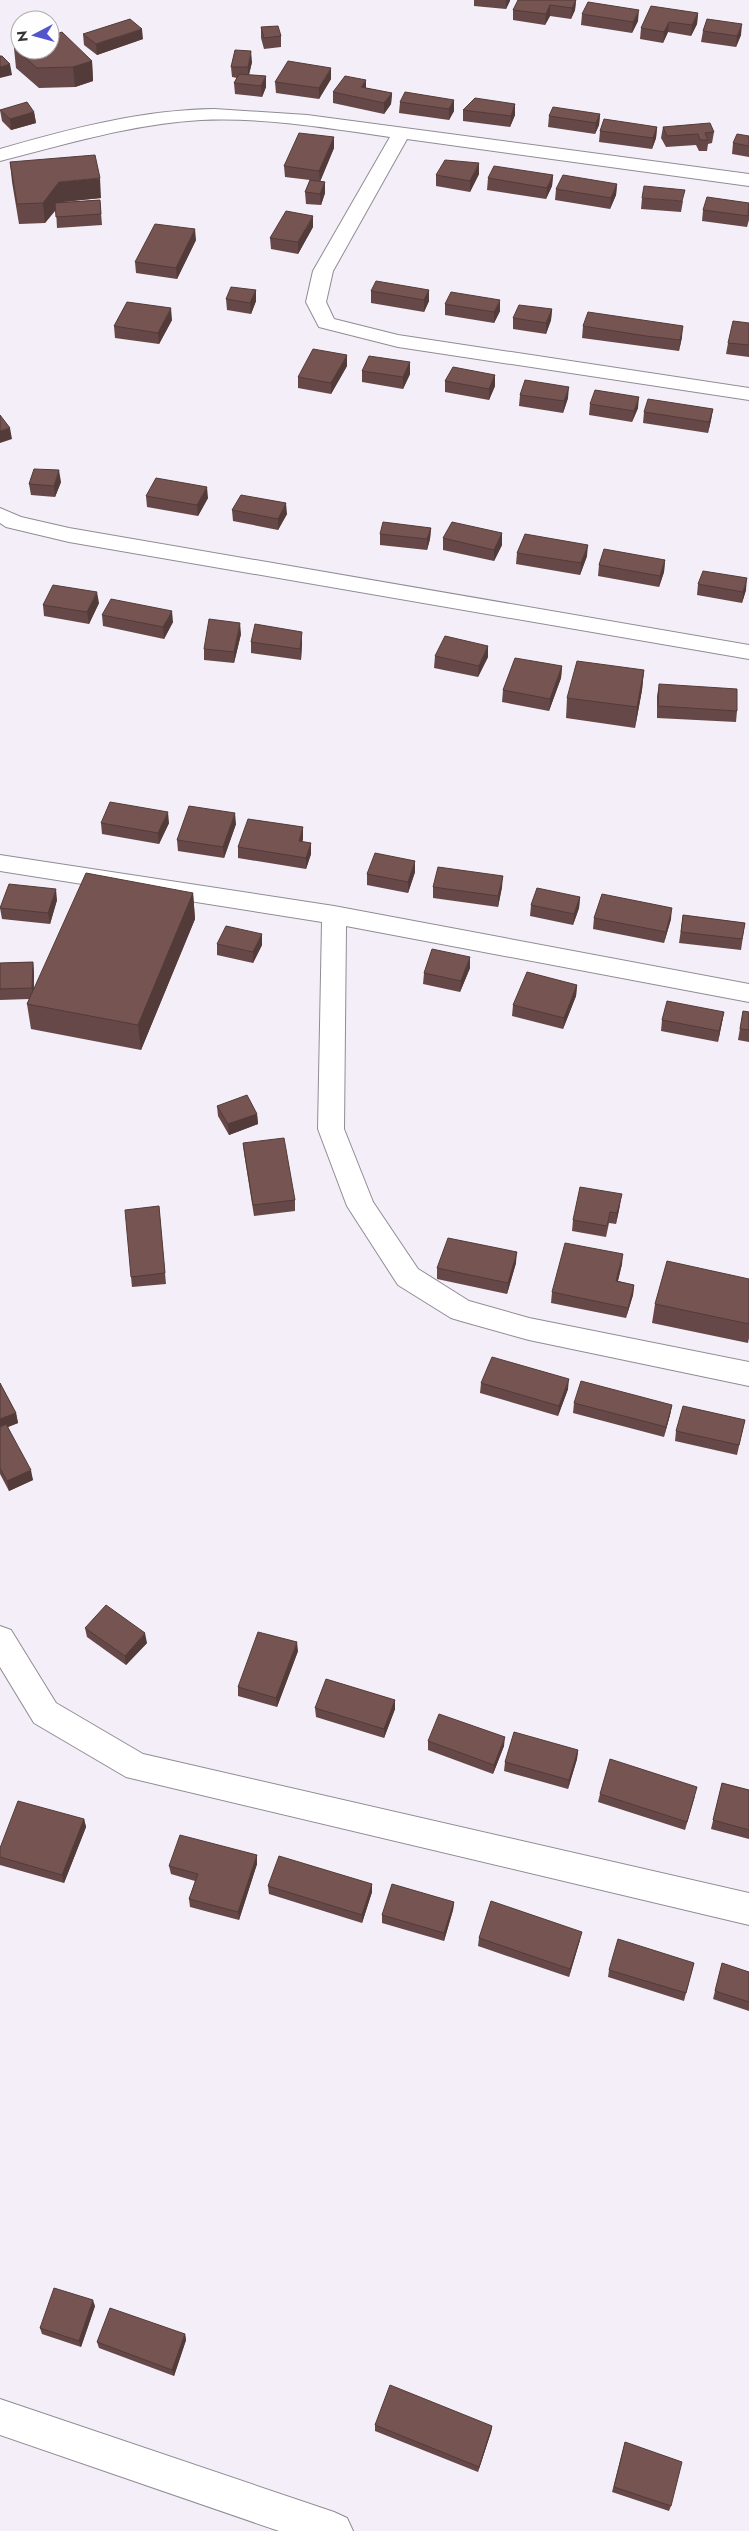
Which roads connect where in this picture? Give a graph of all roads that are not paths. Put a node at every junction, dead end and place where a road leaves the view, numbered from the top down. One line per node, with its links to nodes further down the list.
1 (401, 134): 2 (street); 3 (street); 4 (street)
2 (0, 155)
3 (749, 180)
4 (749, 394)
5 (0, 515): 6 (street)
6 (749, 652)
7 (0, 863): 8 (street)
8 (334, 914): 9 (street); 10 (street)
9 (749, 993)
10 (749, 1374)
11 (0, 1640): 12 (street)
12 (749, 1909)
13 (0, 2417): 14 (street)
14 (334, 2531)

